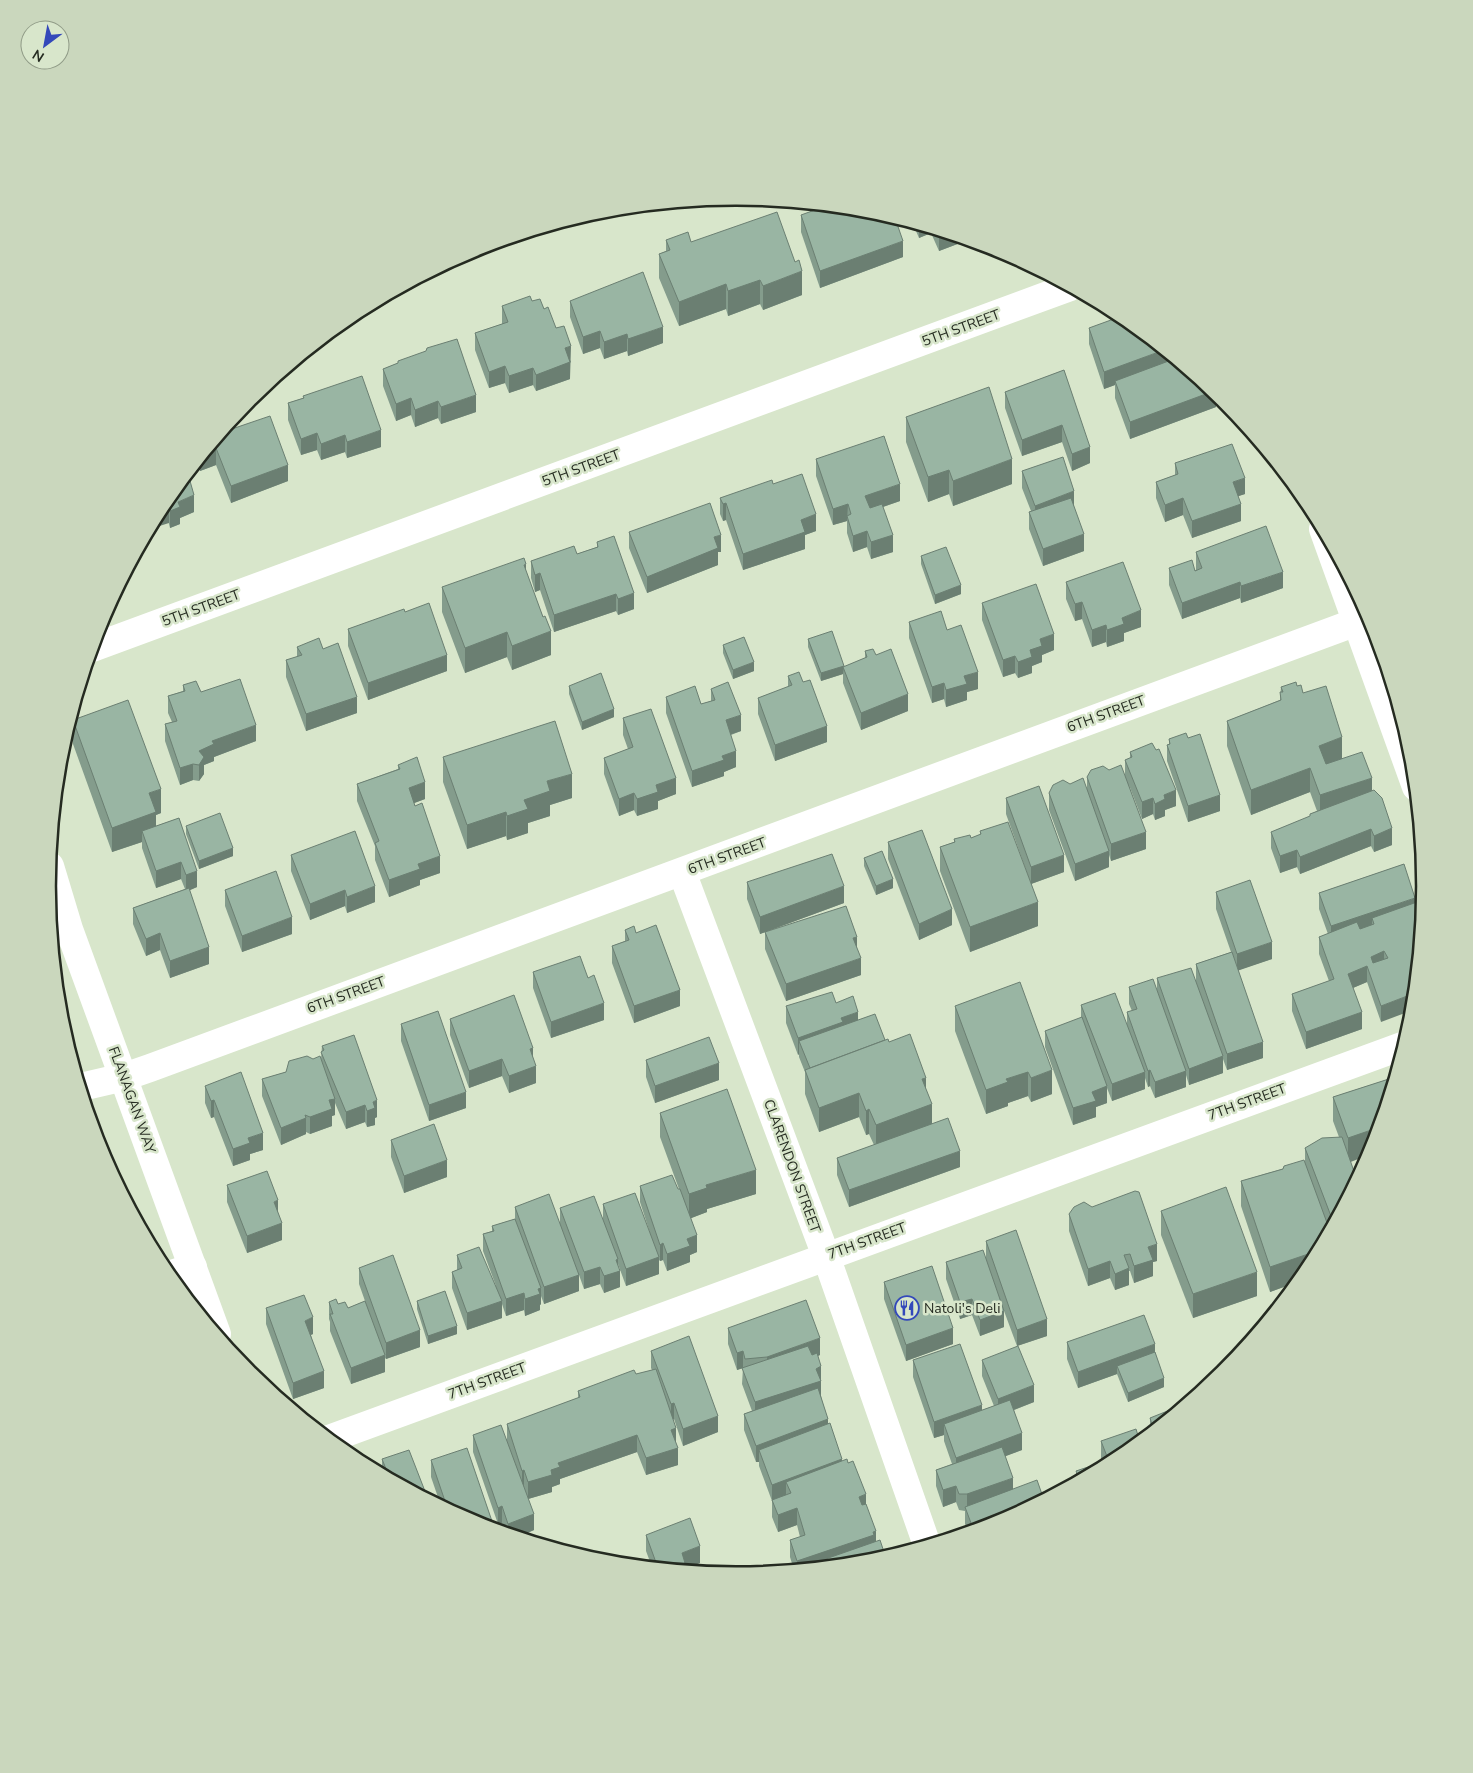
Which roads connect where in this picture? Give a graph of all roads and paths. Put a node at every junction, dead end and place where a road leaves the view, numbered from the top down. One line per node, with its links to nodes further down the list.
1 (1063, 290): 4 (street, 5TH STREET)
2 (1362, 619): 6 (street, 6TH STREET)
3 (1366, 629): 5 (street)
4 (101, 645)
5 (1400, 736)
6 (682, 872): 9 (street, 6TH STREET); 11 (street, CLARENDON STREET)
7 (56, 887): 9 (street, FLANAGAN WAY)
8 (1397, 1048): 11 (street, 7TH STREET)
9 (124, 1077): 10 (street, 6TH STREET); 12 (street, FLANAGAN WAY)
10 (86, 1086)
11 (826, 1256): 14 (street, 7TH STREET); 15 (street, CLARENDON STREET)
12 (181, 1271): 13 (street, FLANAGAN WAY)
13 (201, 1306)
14 (337, 1436)
15 (925, 1540)

